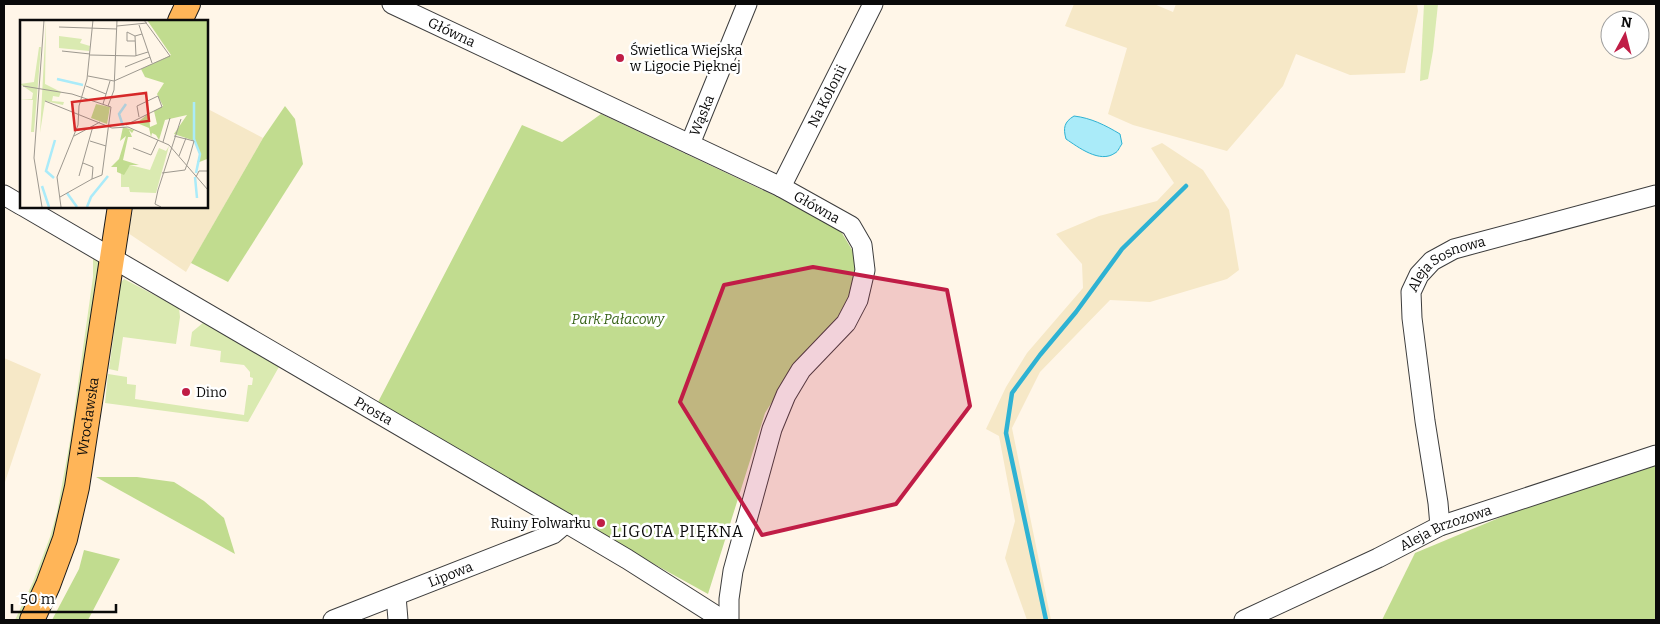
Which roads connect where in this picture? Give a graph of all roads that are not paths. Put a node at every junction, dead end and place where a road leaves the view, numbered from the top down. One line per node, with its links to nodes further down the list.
1 (188, 4): 5 (main road)
2 (392, 4): 6 (street, Główna)
3 (747, 4): 6 (street, Wąska)
4 (873, 4): 7 (street, Na Kolonii)
5 (180, 20)
6 (690, 144): 7 (street, Główna)
7 (781, 187): 22 (street, Główna)
8 (4, 195): 10 (street, Prosta)
9 (1656, 195): 16 (street, Aleja Sosnowa)
10 (20, 205)
11 (25, 208): 13 (street, Prosta)
12 (120, 208): 13 (main road, Wrocławska)
13 (112, 259): 15 (street, Prosta); 18 (main road, Wrocławska)
14 (1656, 455): 16 (street, Aleja Brzozowa)
15 (566, 523): 17 (street, Lipowa); 21 (street, Prosta)
16 (1440, 526): 23 (street, Aleja Brzozowa)
17 (396, 596): 19 (street, Lipowa); 20 (street)
18 (32, 620)
19 (333, 620)
20 (398, 620)
21 (723, 620)
22 (729, 620)
23 (1244, 620)

